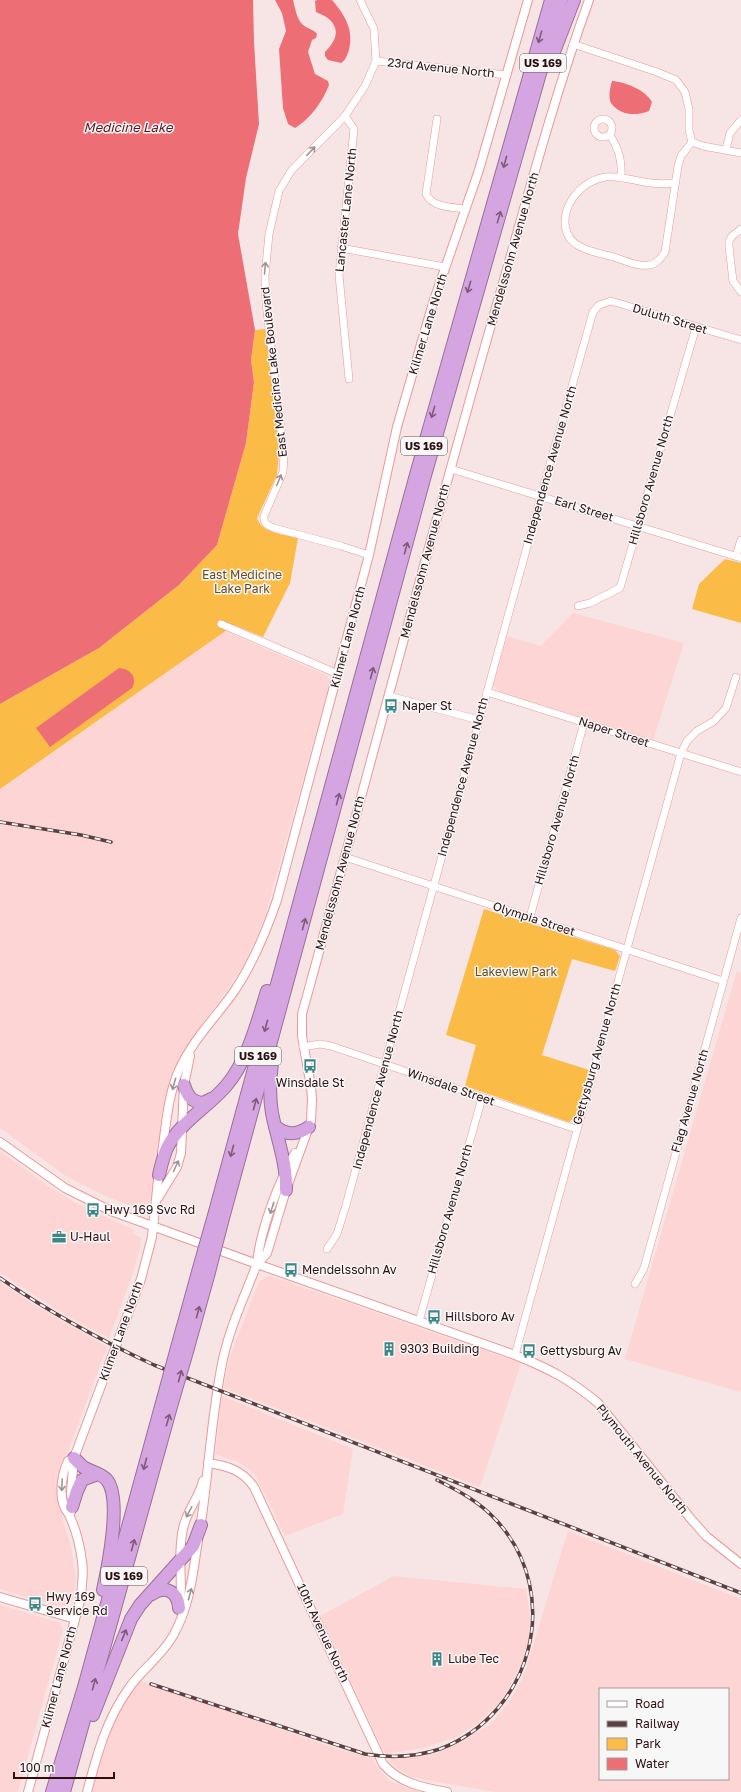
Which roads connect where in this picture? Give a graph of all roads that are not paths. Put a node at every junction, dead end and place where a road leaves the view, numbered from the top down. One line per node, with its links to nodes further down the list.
1 (360, 0): 8 (street, East Medicine Lake Boulevard)
2 (528, 0): 9 (street, Kilmer Lane North)
3 (551, 0): 47 (highway, US 169, one-way to 47)
4 (561, 0): 13 (highway, US 169)
5 (574, 0): 13 (highway)
6 (589, 0): 7 (street, Mendelssohn Avenue North)
7 (573, 44): 15 (street); 29 (street, Mendelssohn Avenue North)
8 (376, 61): 9 (street, 23rd Avenue North); 10 (street, East Medicine Lake Boulevard)
9 (506, 75): 20 (street, Kilmer Lane North)
10 (344, 116): 22 (street, Lancaster Lane North); 33 (street, East Medicine Lake Boulevard, one-way to 10)
11 (437, 119): 20 (street)
12 (741, 120): 16 (street)
13 (525, 127): 51 (highway, US 169, one-way to 13)
14 (610, 135): 18 (street)
15 (692, 142): 16 (street); 19 (street)
16 (726, 149): 17 (street)
17 (741, 153)
18 (621, 178): 19 (street); 19 (street)
19 (674, 183)
20 (466, 209): 23 (street, Kilmer Lane North)
21 (741, 229): 24 (street)
22 (341, 248): 23 (street); 28 (street, Lancaster Lane North)
23 (445, 267): 33 (street, Kilmer Lane North)
24 (741, 292)
25 (599, 305): 26 (street, Duluth Street); 30 (street, Independence Avenue North)
26 (696, 327): 27 (street, Duluth Street); 31 (street, Hillsboro Avenue North)
27 (741, 340)
28 (350, 379)
29 (450, 469): 30 (street, Earl Street); 40 (street, Mendelssohn Avenue North)
30 (541, 496): 31 (street, Earl Street); 39 (street, Independence Avenue North)
31 (638, 526): 34 (street, Earl Street); 35 (street, Hillsboro Avenue North)
32 (741, 540): 34 (street)
33 (369, 555): 37 (street, Kilmer Lane North)
34 (739, 557)
35 (578, 606)
36 (221, 624): 37 (street)
37 (338, 674): 54 (street, Kilmer Lane North)
38 (736, 677): 43 (street, Gettysburg Avenue North)
39 (487, 692): 41 (street, Independence Avenue North); 42 (street, Naper Street)
40 (389, 696): 41 (street); 45 (street, Mendelssohn Avenue North)
41 (479, 720): 46 (street, Independence Avenue North)
42 (584, 723): 43 (street, Naper Street); 48 (street, Hillsboro Avenue North)
43 (681, 753): 44 (street, Naper Street); 50 (street, Gettysburg Avenue North)
44 (741, 772)
45 (345, 857): 46 (street, Olympia Street); 53 (street, Mendelssohn Avenue North)
46 (434, 886): 48 (street, Olympia Street); 55 (street, Independence Avenue North)
47 (302, 894): 57 (highway); 68 (highway, US 169, one-way to 68)
48 (530, 917): 50 (street, Olympia Street)
49 (741, 918): 52 (street, Flag Avenue North)
50 (627, 949): 52 (street, Olympia Street); 62 (street, Gettysburg Avenue North)
51 (294, 962): 59 (highway); 68 (highway, US 169, one-way to 51)
52 (723, 981): 72 (street, Flag Avenue North)
53 (303, 1047): 55 (street, Winsdale Street); 60 (street, Mendelssohn Avenue North)
54 (192, 1050): 56 (street, Kilmer Lane North); 65 (street, Kilmer Lane North, one-way to 65)
55 (385, 1065): 58 (street, Winsdale Street); 70 (street, Independence Avenue North)
56 (184, 1085): 57 (highway); 61 (street, Kilmer Lane North)
57 (216, 1096): 61 (highway)
58 (482, 1098): 62 (street, Winsdale Street); 73 (street, Hillsboro Avenue North)
59 (275, 1126): 60 (highway); 64 (highway)
60 (309, 1127): 64 (street, Mendelssohn Avenue North); 66 (street, Mendelssohn Avenue North)
61 (182, 1128): 65 (highway); 67 (street, Kilmer Lane North, one-way to 61)
62 (576, 1129): 74 (street, Gettysburg Avenue North)
63 (0, 1142): 69 (street, Plymouth Avenue North)
64 (286, 1172): 66 (highway); 71 (street, Mendelssohn Avenue North, one-way to 71)
65 (159, 1175): 67 (street, Kilmer Lane North)
66 (286, 1190): 71 (street, Mendelssohn Avenue North)
67 (156, 1200): 69 (street, Kilmer Lane North)
68 (218, 1221): 75 (highway, US 169, bridge)
69 (152, 1226): 71 (street, Plymouth Avenue North); 76 (street, Kilmer Lane North)
70 (327, 1249)
71 (257, 1264): 73 (street, Plymouth Avenue North); 77 (street, Mendelssohn Avenue North)
72 (635, 1284)
73 (419, 1321): 74 (street, Plymouth Avenue North)
74 (515, 1355): 82 (street, Plymouth Avenue North)
75 (168, 1402): 88 (highway, US 169, one-way to 88); 89 (highway, US 169, one-way to 75)
76 (74, 1458): 78 (highway); 79 (street, Kilmer Lane North)
77 (208, 1463): 80 (street, Mendelssohn Avenue North); 81 (street, Mendelssohn Avenue North, one-way to 81); 94 (street, 10th Avenue North)
78 (98, 1474): 79 (highway); 88 (highway)
79 (71, 1511): 86 (street, Kilmer Lane North)
80 (201, 1525): 81 (highway); 87 (street, Mendelssohn Avenue North, one-way to 80)
81 (181, 1560): 84 (highway); 85 (street, Mendelssohn Avenue North)
82 (741, 1564)
83 (0, 1597): 86 (street)
84 (146, 1598): 85 (highway); 89 (highway, one-way to 84)
85 (179, 1608): 87 (street, Mendelssohn Avenue North)
86 (75, 1619): 90 (street, Kilmer Lane North)
87 (160, 1653): 93 (street, Mendelssohn Avenue North)
88 (75, 1716): 91 (highway, US 169)
89 (77, 1748): 92 (highway, US 169)
90 (28, 1792)
91 (52, 1792)
92 (64, 1792)
93 (87, 1792)
94 (447, 1792)

